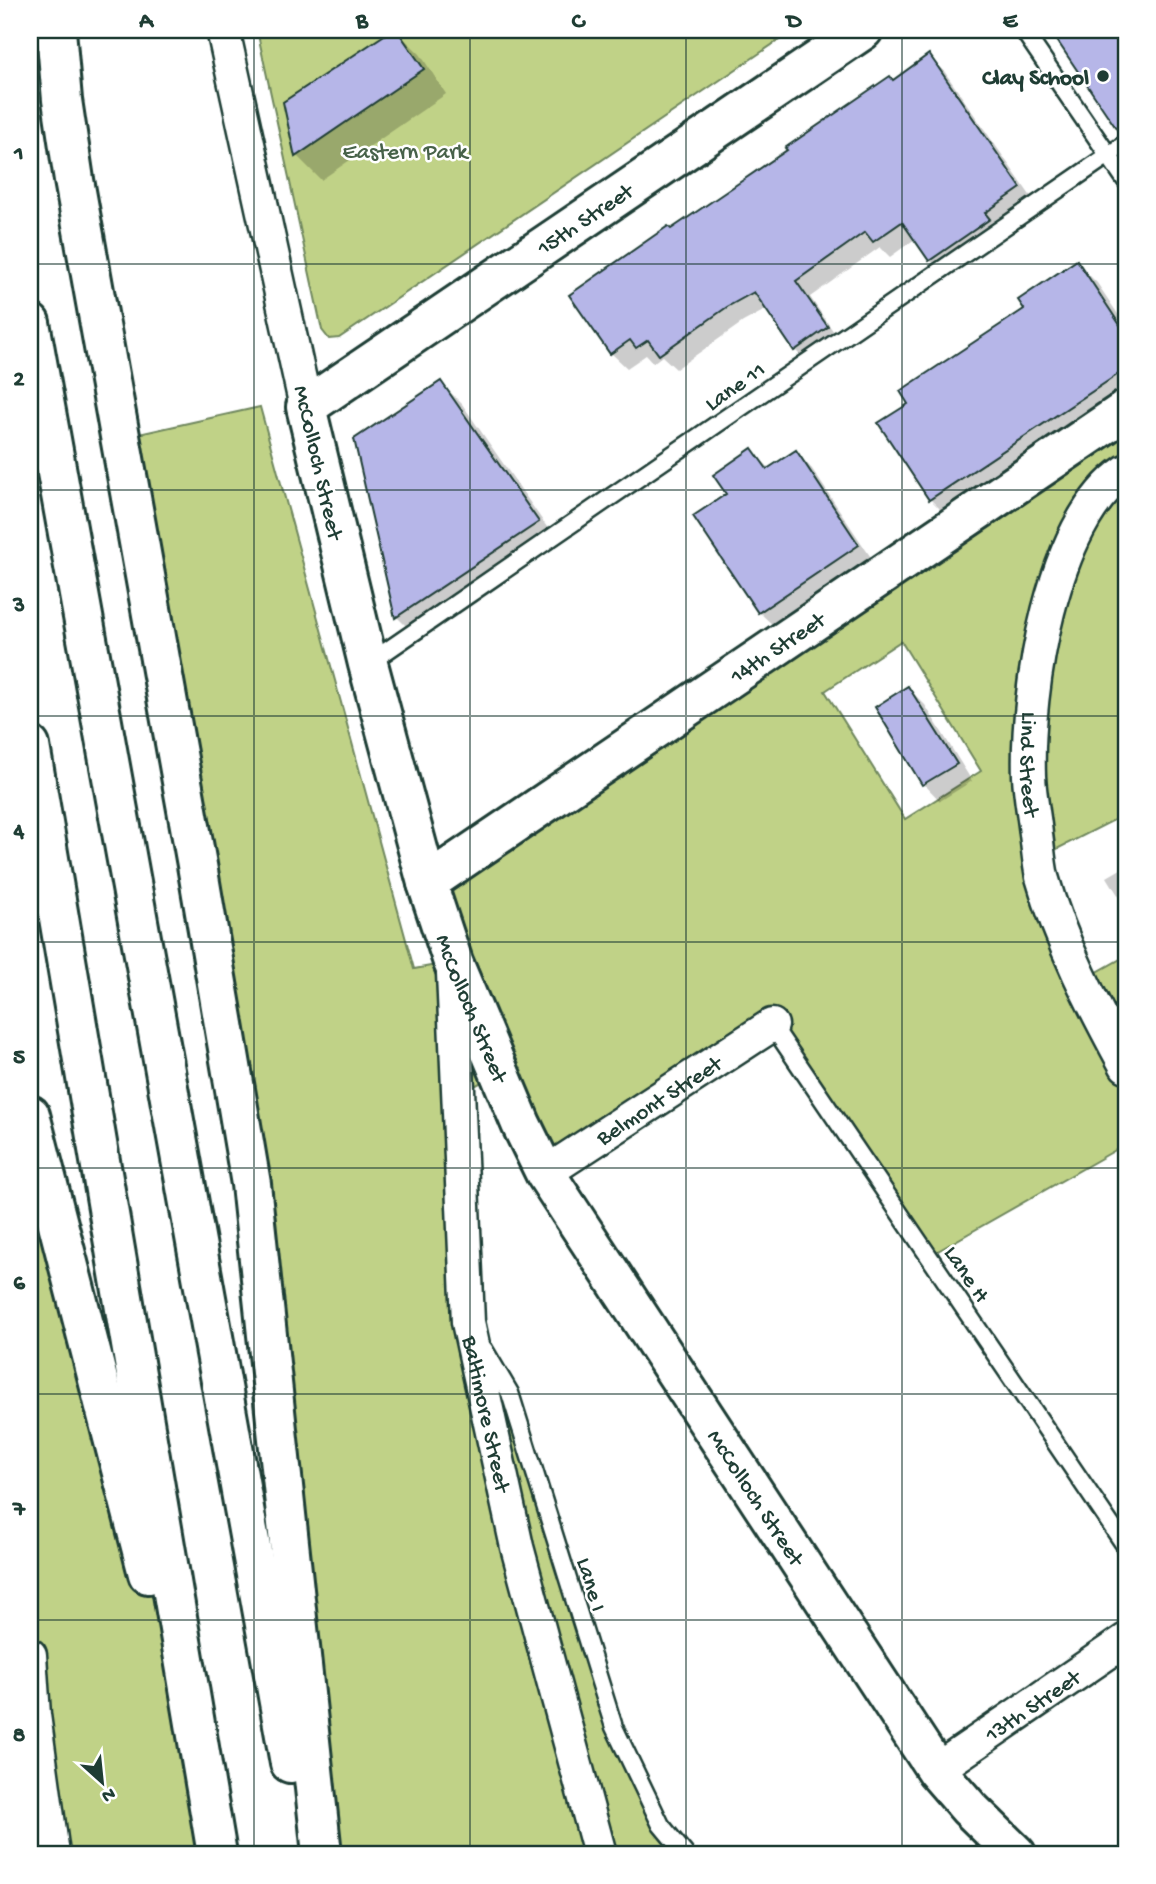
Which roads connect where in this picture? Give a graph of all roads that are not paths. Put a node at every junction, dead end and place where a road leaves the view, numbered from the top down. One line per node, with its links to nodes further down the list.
1 (56, 30): 28 (main road)
2 (223, 30): 9 (street, McColloch Street)
3 (863, 30): 9 (main road, 15th Street)
4 (1023, 30): 6 (lane)
5 (1126, 143): 6 (lane, Lane 11)
6 (1109, 155): 7 (lane); 12 (lane, Lane 11)
7 (1126, 181)
8 (30, 323): 27 (main road)
9 (306, 407): 12 (main road, McColloch Street)
10 (1126, 410): 14 (main road, 14th Street)
11 (1126, 471): 17 (street, Lind Street)
12 (368, 664): 14 (main road, McColloch Street)
13 (30, 746): 25 (main road)
14 (427, 883): 15 (main road, McColloch Street)
15 (453, 962): 19 (main road, McColloch Street); 20 (street, Baltimore Street)
16 (772, 1025): 19 (street, Belmont Street); 21 (lane, Lane H)
17 (1126, 1066)
18 (30, 1115): 25 (main road)
19 (545, 1174): 24 (main road, McColloch Street)
20 (468, 1322): 29 (street, Baltimore Street); 30 (lane, Lane I)
21 (1126, 1547)
22 (1126, 1640): 24 (street, 13th Street)
23 (30, 1655): 26 (street)
24 (936, 1770): 31 (main road, McColloch Street)
25 (214, 1836)
26 (53, 1854)
27 (306, 1854)
28 (322, 1854)
29 (600, 1854)
30 (685, 1854)
31 (1016, 1854)

